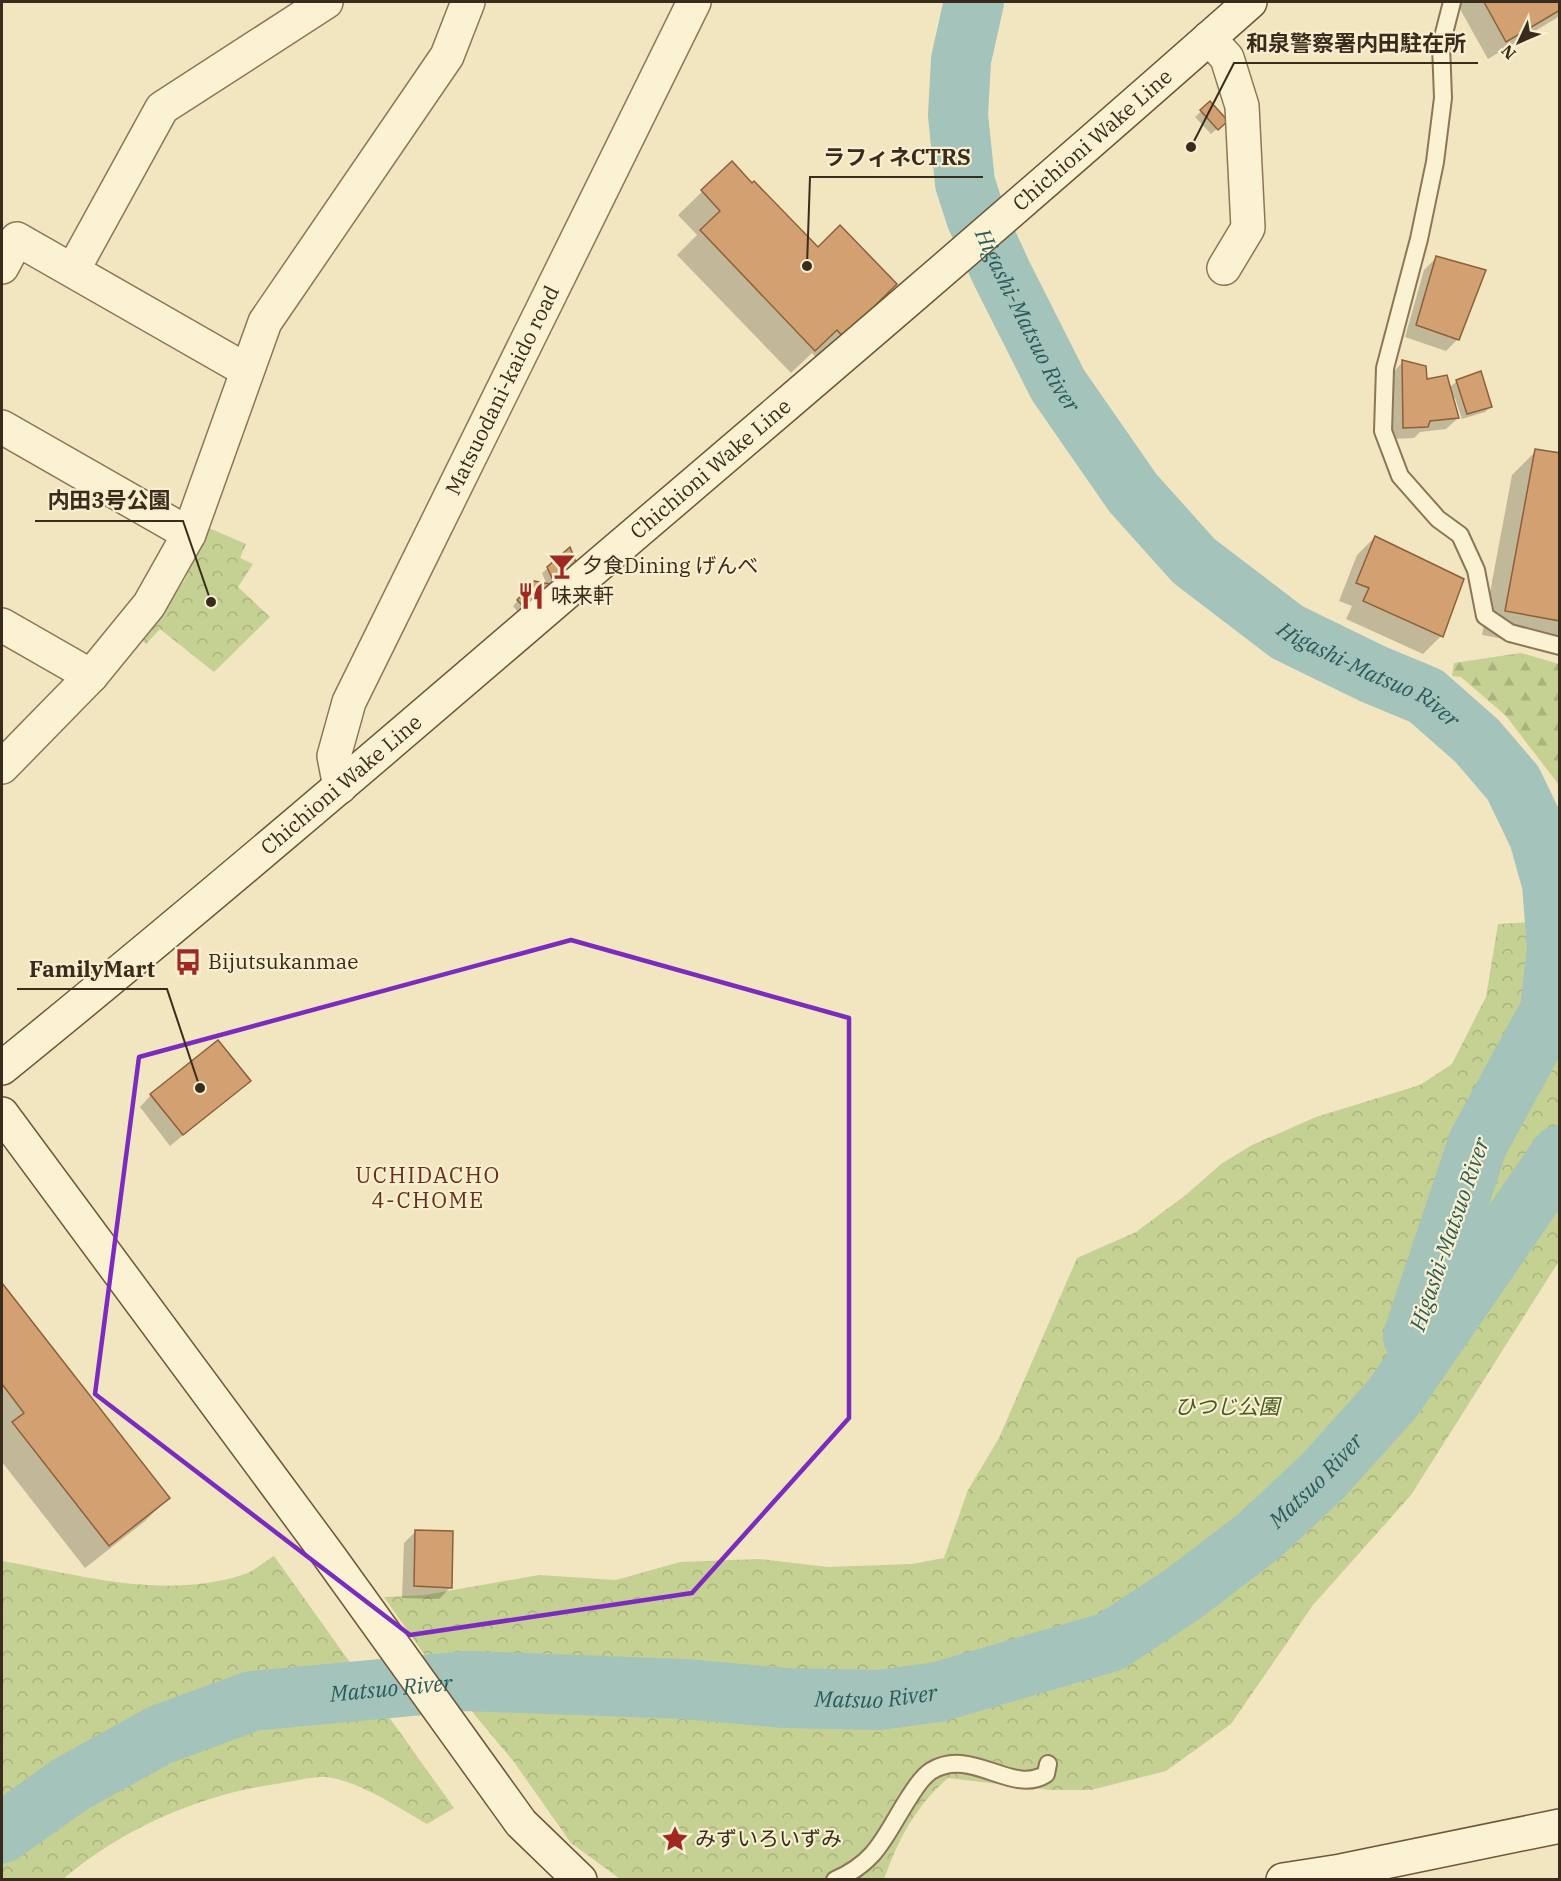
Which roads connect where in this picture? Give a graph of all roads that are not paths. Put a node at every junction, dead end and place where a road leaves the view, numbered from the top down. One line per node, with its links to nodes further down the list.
1 (326, 2): 9 (street)
2 (468, 2): 10 (street)
3 (694, 2): 17 (street, Matsuodani-kaido road)
4 (1250, 2): 6 (street, Chichioni Wake Line)
5 (1452, 2): 14 (lane)
6 (1209, 38): 8 (street); 17 (street, Chichioni Wake Line)
7 (2, 267): 9 (street)
8 (1224, 268)
9 (74, 270): 10 (street)
10 (246, 370): 12 (street)
11 (2, 427): 12 (street)
12 (189, 534): 15 (street)
13 (2, 625): 15 (street)
14 (1560, 646)
15 (91, 676): 16 (street)
16 (2, 767)
17 (340, 787): 18 (street, Chichioni Wake Line)
18 (2, 1068)
19 (2, 1114): 23 (street)
20 (1048, 1764): 24 (lane)
21 (1560, 1826): 22 (street)
22 (1341, 1875): 25 (street)
23 (580, 1880)
24 (835, 1880)
25 (1283, 1880)

